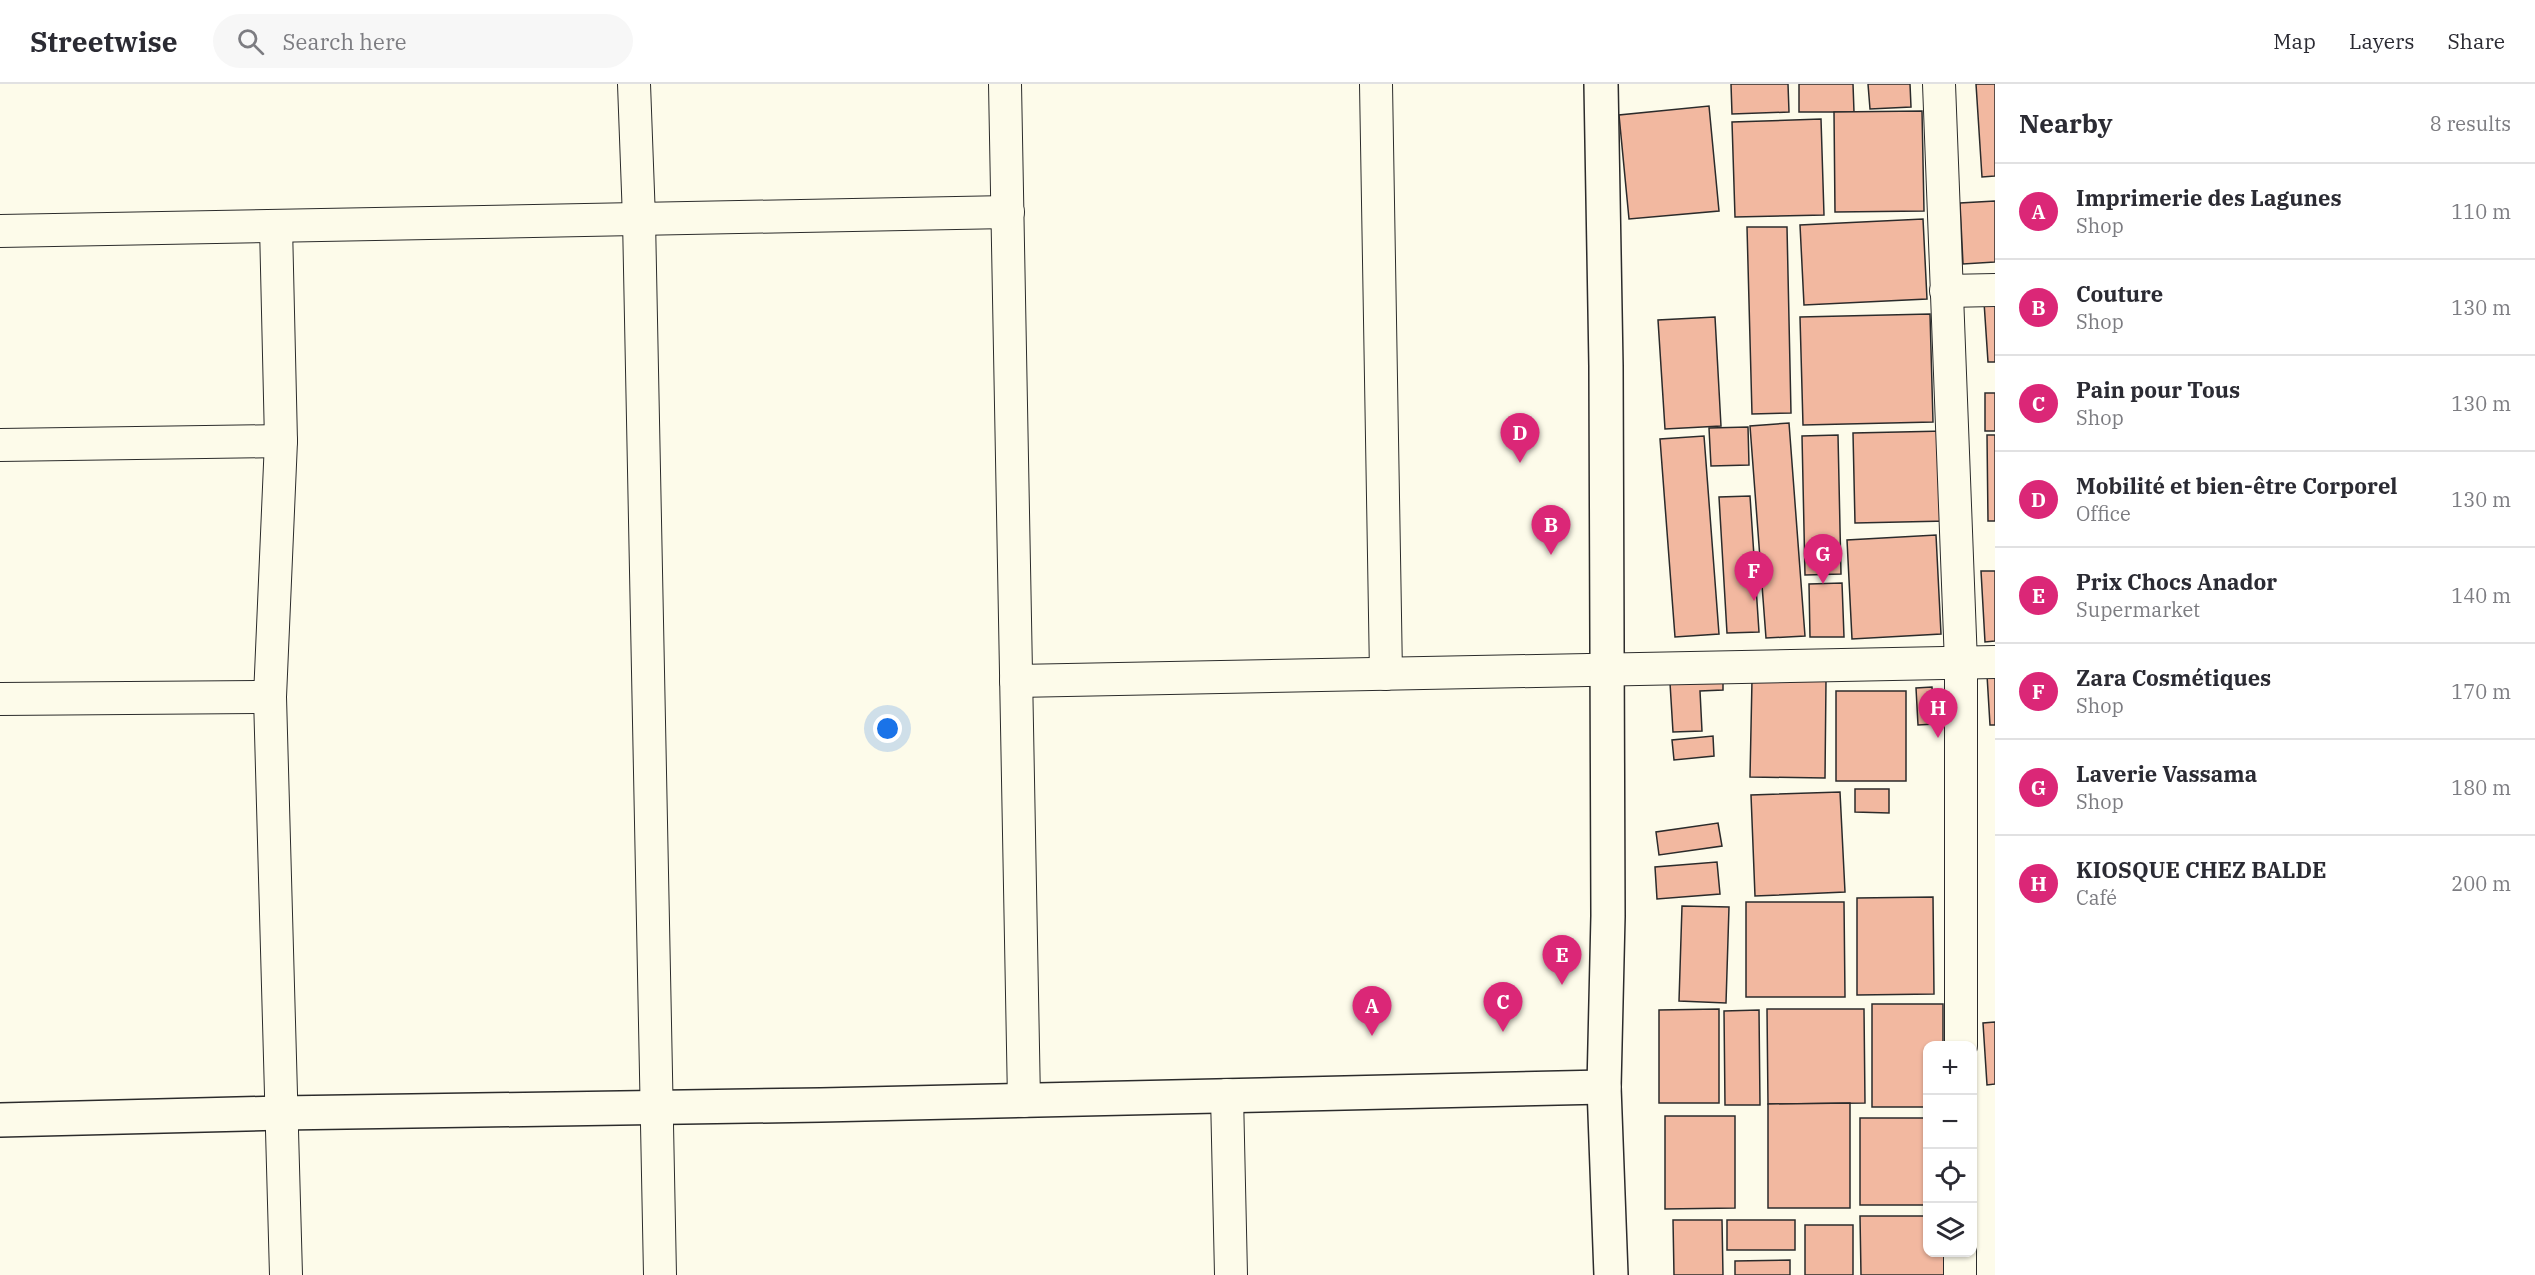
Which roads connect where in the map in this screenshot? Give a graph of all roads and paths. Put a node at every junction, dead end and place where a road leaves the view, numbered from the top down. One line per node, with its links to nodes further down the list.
1 (634, 84): 7 (street)
2 (1005, 84): 6 (street)
3 (1376, 84): 17 (street)
4 (1601, 84): 16 (street)
5 (1940, 84): 11 (street)
6 (1008, 212): 7 (street); 18 (street)
7 (639, 219): 8 (street); 25 (street)
8 (276, 226): 9 (street); 12 (street)
9 (0, 231)
10 (1995, 290): 11 (street)
11 (1946, 291): 15 (street)
12 (281, 441): 13 (street); 19 (street)
13 (0, 445)
14 (1995, 662): 15 (street)
15 (1961, 663): 16 (street); 21 (street)
16 (1605, 668): 17 (street); 22 (street)
17 (1386, 674): 18 (street)
18 (1016, 681): 24 (street)
19 (270, 697): 20 (street); 26 (street)
20 (0, 699)
21 (1960, 1041)
22 (1604, 1087): 23 (street); 32 (street)
23 (1227, 1095): 24 (street); 31 (street)
24 (1024, 1101): 25 (street)
25 (657, 1107): 26 (street); 30 (street)
26 (281, 1113): 27 (street); 29 (street)
27 (0, 1120)
28 (1960, 1257): 33 (street)
29 (286, 1275)
30 (660, 1275)
31 (1231, 1275)
32 (1611, 1275)
33 (1960, 1275)

